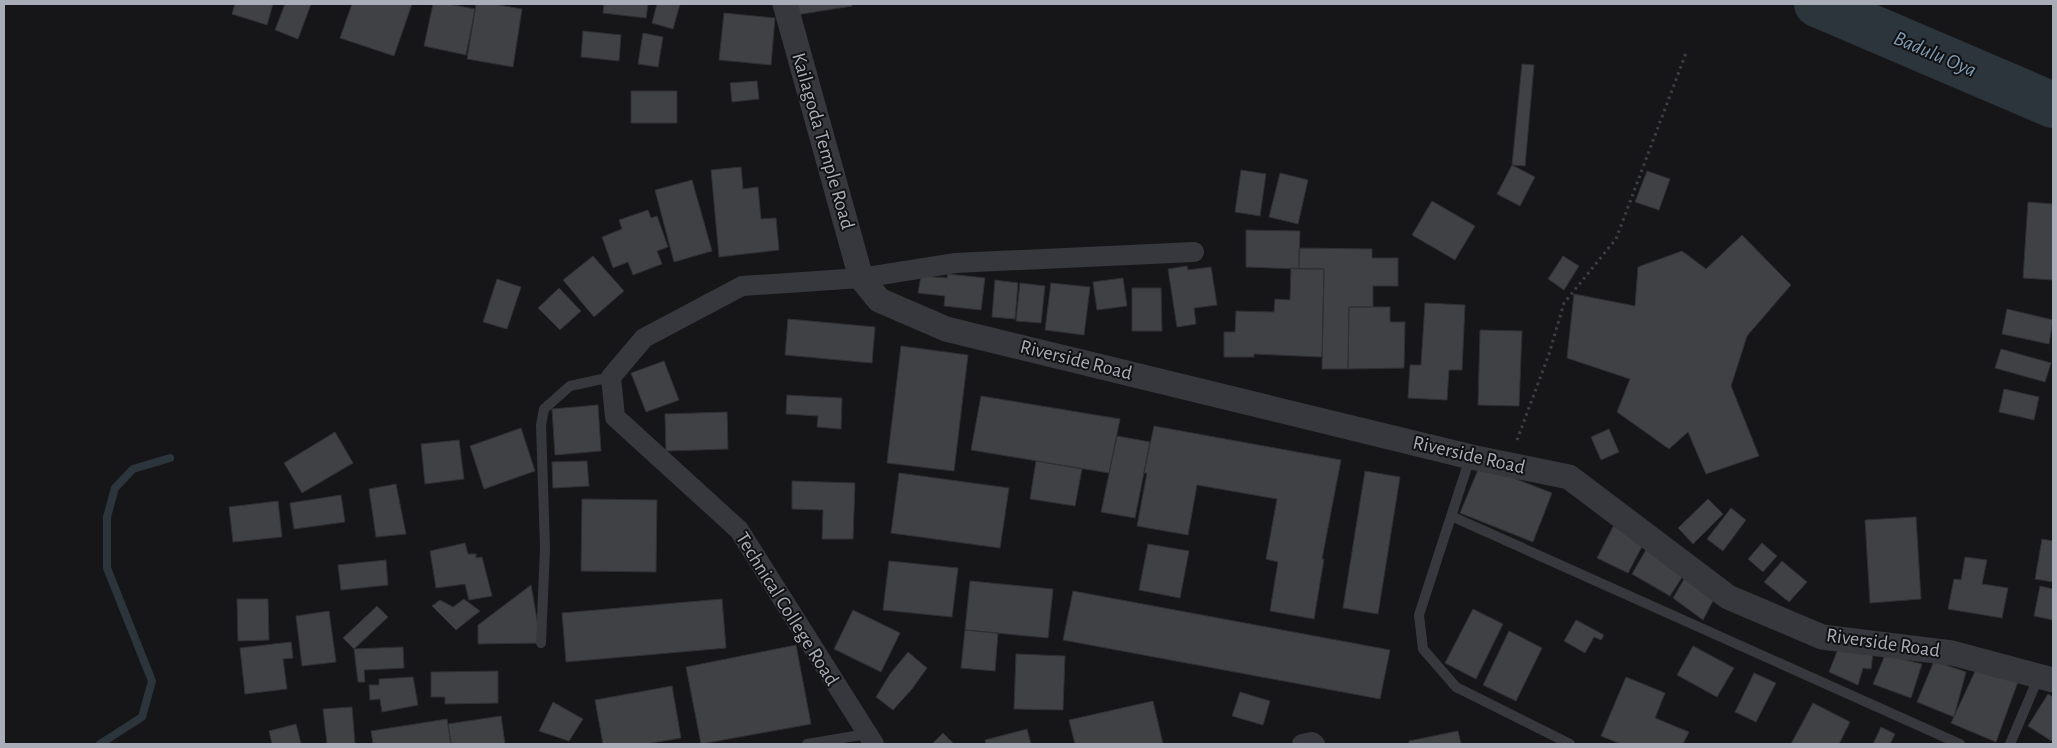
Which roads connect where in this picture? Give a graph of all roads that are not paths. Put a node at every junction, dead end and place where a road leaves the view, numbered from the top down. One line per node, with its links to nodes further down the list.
1 (784, 4): 3 (street, Kailagoda Temple Road)
2 (1194, 252): 3 (street)
3 (861, 278): 4 (street); 5 (street, Riverside Road)
4 (611, 377): 7 (lane); 9 (street, Technical College Road)
5 (1471, 457): 6 (lane); 8 (street, Riverside Road)
6 (1451, 516): 11 (lane); 12 (lane)
7 (541, 643)
8 (2046, 678): 13 (lane)
9 (870, 739): 10 (lane)
10 (807, 744)
11 (1570, 744)
12 (1960, 744)
13 (2010, 744)

